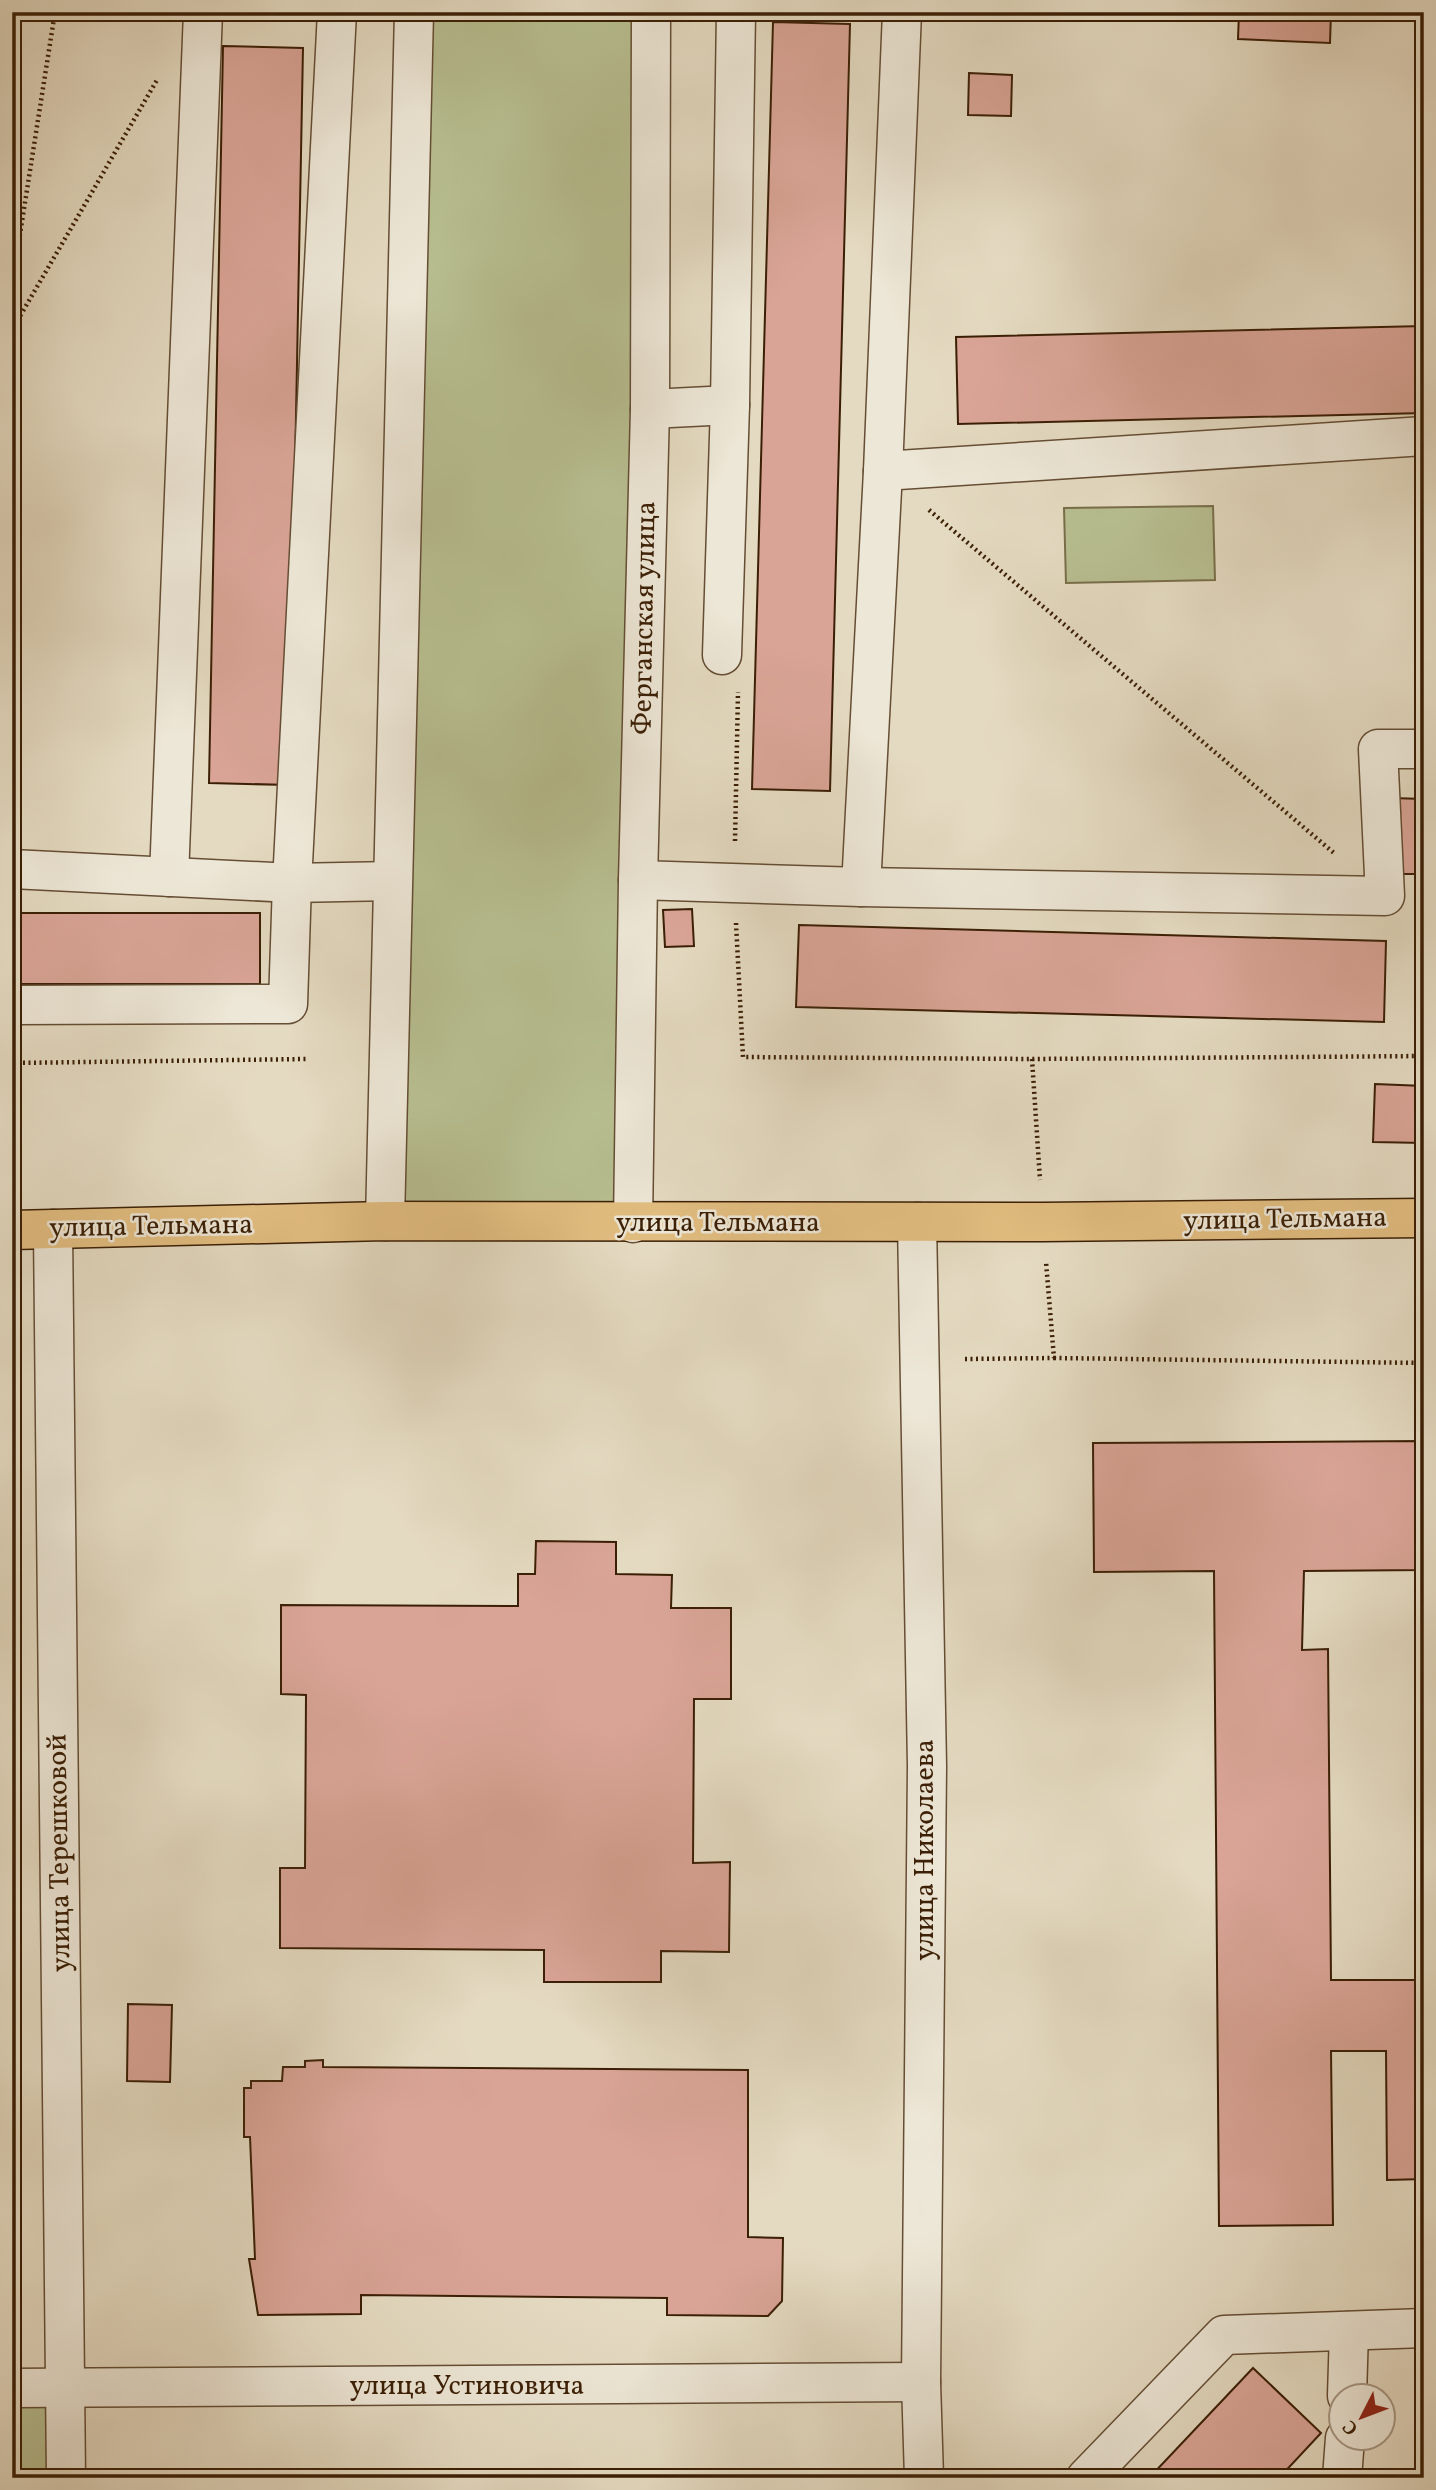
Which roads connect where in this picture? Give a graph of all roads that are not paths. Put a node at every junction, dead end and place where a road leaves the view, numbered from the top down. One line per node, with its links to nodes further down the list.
1 (203, 12): 14 (street)
2 (337, 12): 17 (street)
3 (414, 12): 16 (street)
4 (651, 12): 8 (street, Ферганская улица)
5 (736, 12): 7 (street)
6 (902, 12): 10 (street)
7 (730, 405): 8 (street); 11 (street)
8 (650, 409): 15 (street, Ферганская улица)
9 (1424, 436): 10 (street)
10 (883, 471): 18 (street)
11 (722, 655)
12 (1424, 749): 18 (street)
13 (12, 869): 14 (street)
14 (169, 877): 17 (street)
15 (638, 880): 18 (street); 23 (street, Ферганская улица)
16 (392, 881): 17 (street); 21 (street)
17 (292, 883): 19 (street)
18 (861, 887)
19 (12, 1005)
20 (1424, 1218): 22 (main road, улица Тельмана)
21 (385, 1221): 23 (main road, улица Тельмана); 24 (main road, улица Тельмана)
22 (917, 1222): 23 (main road, улица Тельмана); 28 (street, улица Николаева)
23 (632, 1223)
24 (53, 1229): 25 (main road, улица Тельмана); 31 (street, улица Терешковой)
25 (12, 1230)
26 (1424, 2328): 27 (street)
27 (1349, 2331): 29 (street); 35 (street)
28 (921, 2382): 31 (street, улица Устиновича); 34 (street, улица Николаева)
29 (1347, 2382)
30 (12, 2388): 31 (street, улица Устиновича)
31 (66, 2388): 33 (street, улица Терешковой)
32 (1344, 2452): 36 (street)
33 (66, 2478)
34 (924, 2478)
35 (1086, 2478)
36 (1342, 2478)

